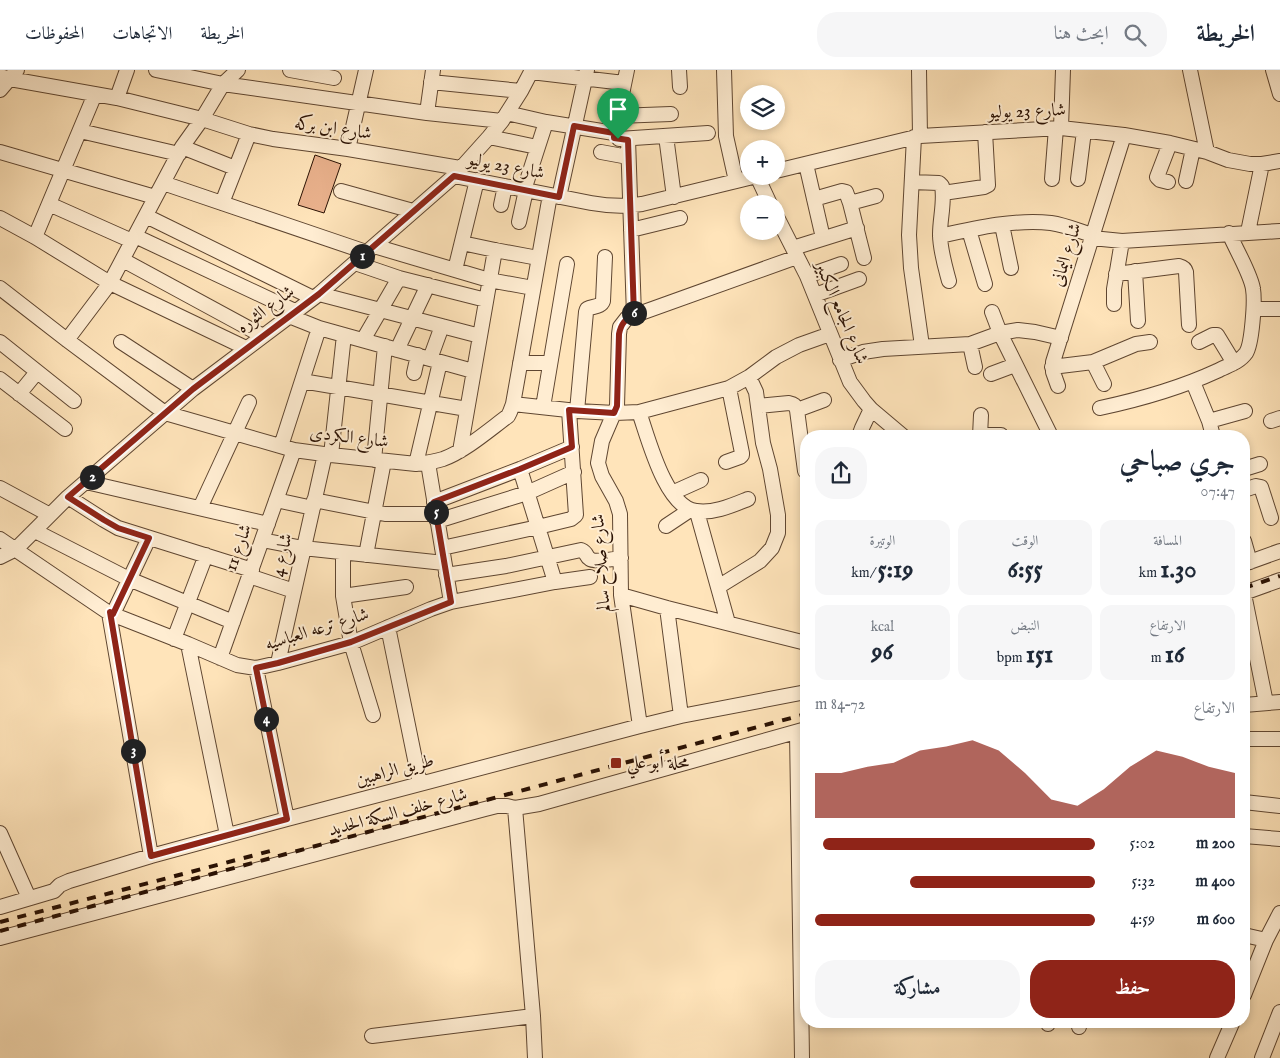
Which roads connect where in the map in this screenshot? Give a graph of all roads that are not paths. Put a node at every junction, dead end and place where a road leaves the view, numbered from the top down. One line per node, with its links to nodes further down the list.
1 (127, 70): 24 (street)
2 (156, 70): 18 (street)
3 (238, 70): 18 (street)
4 (290, 70): 13 (street)
5 (366, 70): 26 (street)
6 (679, 70): 19 (street)
7 (724, 70): 66 (street)
8 (919, 70): 43 (street)
9 (1063, 70): 34 (street)
10 (1190, 70): 53 (street)
11 (1273, 70): 23 (street)
12 (531, 71): 14 (street); 21 (street, شارع الثوره)
13 (335, 74): 25 (street)
14 (586, 74): 17 (street); 33 (street)
15 (9, 75): 20 (street); 22 (street, شارع ابن بركه)
16 (432, 76): 21 (street); 27 (street)
17 (626, 77): 29 (street)
18 (223, 84): 25 (street); 31 (street)
19 (680, 87)
20 (0, 90)
21 (521, 91): 30 (street, شارع الثوره)
22 (95, 94): 24 (street, شارع ابن بركه); 35 (street)
23 (1280, 94)
24 (117, 98): 31 (street, شارع ابن بركه)
25 (329, 99): 26 (street)
26 (359, 103): 27 (street); 48 (street)
27 (427, 113): 30 (street)
28 (671, 114): 29 (street)
29 (617, 116): 38 (street)
30 (504, 117): 32 (street); 44 (street, شارع الثوره)
31 (202, 119): 40 (street, شارع ابن بركه); 50 (street)
32 (546, 122): 33 (street); 47 (street)
33 (574, 126): 38 (street); 75 (street)
34 (1059, 128): 36 (street, شارع 23 يوليو); 37 (street, شارع 23 يوليو); 62 (street)
35 (80, 131): 50 (street); 60 (street)
36 (1084, 131): 41 (street, شارع 23 يوليو); 63 (street)
37 (985, 132): 43 (street, شارع 23 يوليو); 74 (street)
38 (614, 133): 45 (street)
39 (708, 133): 42 (street)
40 (249, 134): 48 (street, شارع ابن بركه); 58 (street)
41 (1124, 135): 46 (street, شارع 23 يوليو); 100 (street, شارع اليمانى)
42 (666, 136): 45 (street); 78 (street)
43 (917, 136): 56 (street, شارع 23 يوليو); 68 (street)
44 (489, 137): 47 (street); 61 (street, شارع الثوره)
45 (628, 140): 54 (street)
46 (1170, 143): 49 (street, شارع 23 يوليو); 69 (street)
47 (538, 147): 72 (street)
48 (348, 149): 61 (street, شارع ابن بركه)
49 (1193, 149): 53 (street, شارع 23 يوليو); 67 (street)
50 (180, 150): 58 (street); 70 (street)
51 (0, 152): 60 (street)
52 (601, 152): 54 (street)
53 (1207, 152): 57 (street, شارع 23 يوليو)
54 (628, 157): 84 (street)
55 (1280, 161): 57 (street, شارع 23 يوليو)
56 (806, 164): 59 (street, شارع 23 يوليو); 79 (street)
57 (1262, 164): 95 (street)
58 (235, 168): 80 (street)
59 (785, 169)
60 (63, 171): 77 (street); 82 (street)
61 (457, 172): 64 (street, شارع 23 يوليو); 85 (street, شارع الثوره)
62 (1052, 179)
63 (1078, 179)
64 (477, 180): 71 (street, شارع 23 يوليو); 104 (street)
65 (740, 180): 66 (street, شارع 23 يوليو)
66 (736, 181): 78 (street, شارع 23 يوليو)
67 (1186, 181)
68 (912, 182): 74 (street); 157 (street)
69 (1168, 182)
70 (163, 183): 77 (street); 80 (street)
71 (505, 186): 72 (street, شارع 23 يوليو); 83 (street)
72 (525, 190): 75 (street, شارع 23 يوليو); 89 (street)
73 (341, 191): 85 (street)
74 (943, 193): 98 (street)
75 (554, 196): 84 (street, شارع 23 يوليو); 109 (street)
76 (876, 196): 81 (street)
77 (155, 197): 86 (street)
78 (674, 197): 84 (street, شارع 23 يوليو)
79 (814, 199): 81 (street); 101 (street)
80 (222, 203): 105 (street)
81 (850, 203): 91 (street)
82 (49, 204): 99 (street); 102 (street)
83 (501, 205)
84 (630, 206): 92 (street)
85 (413, 211): 105 (street, شارع الثوره)
86 (146, 216): 102 (street); 130 (street)
87 (0, 218): 99 (street)
88 (680, 218): 92 (street)
89 (519, 222)
90 (1002, 224): 93 (street); 100 (street); 115 (street)
91 (857, 228): 101 (street); 110 (street)
92 (631, 230): 138 (street)
93 (969, 230): 98 (street); 125 (street)
94 (1280, 231): 95 (street)
95 (1248, 232): 97 (street)
96 (785, 233): 107 (street, شارع الجامع الكبير)
97 (1229, 233): 103 (street); 133 (street)
98 (940, 236): 123 (street)
99 (35, 237): 124 (street)
100 (1092, 237): 103 (street); 149 (street, شارع اليمانى)
101 (823, 238): 107 (street)
102 (134, 239): 111 (street); 137 (street)
103 (1122, 241): 118 (street)
104 (462, 242): 106 (street); 116 (street)
105 (370, 249): 112 (street, شارع الثوره); 116 (street)
106 (495, 250): 109 (street); 122 (street)
107 (795, 252): 119 (street, شارع الجامع الكبير); 138 (street)
108 (605, 257): 193 (street)
109 (538, 258): 128 (street)
110 (864, 258)
111 (123, 260): 124 (street); 147 (street)
112 (355, 262): 120 (street); 130 (street, شارع الثوره)
113 (567, 264): 165 (street)
114 (840, 264): 119 (street)
115 (1011, 268)
116 (455, 270): 122 (street)
117 (1135, 271): 118 (street); 140 (street); 141 (street)
118 (1116, 274): 132 (street)
119 (807, 276): 129 (street, شارع الجامع الكبير)
120 (399, 278): 126 (street); 135 (street)
121 (859, 279): 129 (street)
122 (489, 280): 128 (street); 131 (street)
123 (949, 281)
124 (110, 283): 150 (street); 158 (street)
125 (985, 284)
126 (428, 285): 131 (street); 139 (street)
127 (0, 288): 150 (street, شارع الكردى)
128 (533, 288): 164 (street)
129 (815, 294): 145 (street, شارع الجامع الكبير)
130 (316, 296): 135 (street); 137 (street, شارع الثوره)
131 (486, 300): 148 (street)
132 (1114, 304)
133 (1254, 309): 134 (street); 162 (street)
134 (1280, 309)
135 (380, 310): 139 (street); 151 (street)
136 (992, 312): 144 (street)
137 (292, 314): 143 (street); 147 (street, شارع الثوره)
138 (631, 317): 198 (street, شارع صلاح سالم)
139 (412, 319): 142 (street); 159 (street)
140 (1138, 321)
141 (1190, 325)
142 (442, 326): 148 (street); 160 (street)
143 (319, 328): 146 (street); 175 (street, شارع 11)
144 (1000, 333): 149 (street); 156 (street); 166 (street)
145 (830, 334): 161 (street, شارع الجامع الكبير); 173 (street)
146 (344, 335): 151 (street); 179 (street, شارع 4)
147 (263, 336): 158 (street, شارع الثوره)
148 (480, 336): 169 (street)
149 (1061, 338): 168 (street, شارع اليمانى)
150 (67, 340): 197 (street, شارع الكردى)
151 (363, 340): 159 (street)
152 (0, 342): 170 (street)
153 (120, 342): 181 (street)
154 (1150, 342): 163 (street)
155 (1199, 342): 162 (street)
156 (970, 344): 157 (street); 167 (street)
157 (922, 346): 161 (street)
158 (246, 348): 181 (street, شارع الثوره)
159 (391, 348): 160 (street); 183 (street)
160 (429, 359): 169 (street); 171 (street); 187 (street)
161 (840, 360): 199 (street, شارع الجامع الكبير)
162 (1237, 361): 176 (street)
163 (1093, 362): 168 (street); 177 (street)
164 (520, 363): 165 (street); 188 (street)
165 (550, 363): 190 (street)
166 (1015, 365): 172 (street); 207 (street)
167 (975, 367)
168 (1052, 367): 178 (street)
169 (474, 371): 192 (street)
170 (37, 372): 182 (street); 185 (street)
171 (414, 374)
172 (991, 374)
173 (749, 377): 180 (street); 189 (street)
174 (0, 379): 182 (street)
175 (302, 381): 179 (street); 211 (street, شارع 11)
176 (1193, 382): 191 (street); 201 (street)
177 (1104, 384)
178 (1058, 386)
179 (339, 387): 183 (street); 213 (street, شارع 4)
180 (729, 388): 196 (street); 215 (street)
181 (193, 389): 197 (street, شارع الثوره)
182 (19, 394): 202 (street)
183 (380, 394): 187 (street); 214 (street)
184 (824, 400): 194 (street)
185 (74, 401)
186 (249, 402): 209 (street)
187 (430, 403): 192 (street); 216 (street)
188 (513, 404): 190 (street); 212 (street, شارع الكردى)
189 (758, 406): 194 (street); 262 (street)
190 (542, 407): 193 (street)
191 (1100, 408)
192 (467, 409): 212 (street)
193 (573, 410): 198 (street); 210 (street)
194 (797, 410): 203 (street)
195 (1245, 411): 201 (street)
196 (639, 412): 198 (street); 226 (street)
197 (165, 413): 209 (street, شارع الكردى); 222 (street, شارع الثوره)
198 (614, 413): 253 (street, شارع صلاح سالم)
199 (876, 413): 204 (street); 205 (street, شارع الجامع الكبير)
200 (981, 415): 206 (street)
201 (1209, 421): 208 (street)
202 (65, 429)
203 (800, 430)
204 (861, 430)
205 (896, 430)
206 (980, 430)
207 (1048, 430)
208 (1211, 430)
209 (234, 434): 211 (street, شارع الكردى); 231 (street)
210 (572, 447): 219 (street); 220 (street)
211 (287, 448): 213 (street, شارع الكردى); 229 (street, شارع 11)
212 (460, 451): 216 (street, شارع الكردى)
213 (328, 455): 214 (street, شارع الكردى); 230 (street, شارع 4)
214 (379, 460): 216 (street, شارع الكردى); 232 (street)
215 (726, 462)
216 (422, 463): 234 (street)
217 (1260, 464): 218 (street)
218 (1250, 467)
219 (520, 469): 225 (street); 234 (street)
220 (574, 472): 225 (street); 239 (street)
221 (701, 480): 226 (street)
222 (86, 482): 227 (street, شارع الثوره); 231 (street)
223 (0, 488): 235 (street)
224 (1250, 488): 236 (street)
225 (527, 493): 234 (street); 239 (street)
226 (672, 494): 233 (street)
227 (68, 497): 235 (street, شارع الثوره); 241 (street)
228 (748, 499): 233 (street)
229 (276, 500): 230 (street); 237 (street, شارع 11)
230 (314, 504): 232 (street); 244 (street, شارع 4)
231 (200, 508): 237 (street)
232 (374, 511): 234 (street); 249 (street)
233 (694, 511): 238 (street); 262 (street)
234 (436, 513): 245 (street)
235 (50, 516): 240 (street, شارع الثوره)
236 (1272, 518)
237 (268, 524): 243 (street, شارع 11)
238 (666, 526)
239 (538, 527): 245 (street); 252 (street)
240 (35, 531): 246 (street, شارع الثوره); 258 (street)
241 (149, 538): 250 (street); 258 (street)
242 (0, 539): 246 (street, شارع ترعه العباسيه)
243 (262, 540): 244 (street); 256 (street, شارع 11)
244 (303, 548): 248 (street); 263 (street, شارع 4)
245 (442, 548): 255 (street)
246 (16, 550): 251 (street, شارع الثوره); 270 (street, شارع ترعه العباسيه)
247 (1280, 551): 254 (street)
248 (343, 553): 249 (street); 266 (street)
249 (366, 555): 255 (street)
250 (206, 556): 256 (street); 268 (street)
251 (0, 557)
252 (547, 558): 253 (street); 255 (street); 260 (street)
253 (620, 558): 265 (street, شارع صلاح سالم)
254 (1250, 562)
255 (445, 569): 267 (street)
256 (250, 573): 263 (street); 272 (street, شارع 11)
257 (590, 577): 260 (street, شارع ترعه العباسيه)
258 (129, 579): 268 (street); 270 (street)
259 (1280, 580): 264 (street)
260 (555, 582): 267 (street, شارع ترعه العباسيه)
261 (406, 587): 266 (street)
262 (718, 587): 273 (street)
263 (294, 591): 280 (street, شارع 4)
264 (1250, 591)
265 (621, 595): 269 (street); 287 (street, شارع صلاح سالم)
266 (343, 596): 277 (street)
267 (451, 602): 274 (street, شارع ترعه العباسيه)
268 (188, 603): 272 (street); 275 (street)
269 (667, 608): 273 (street); 286 (street)
270 (111, 613): 275 (street, شارع ترعه العباسيه); 300 (street)
271 (1250, 616): 283 (street)
272 (233, 622): 279 (street, شارع 11)
273 (728, 623): 276 (street)
274 (388, 627): 277 (street, شارع ترعه العباسيه); 291 (street)
275 (174, 638): 278 (street, شارع ترعه العباسيه)
276 (800, 641)
277 (351, 642): 280 (street, شارع ترعه العباسيه); 285 (street)
278 (188, 644): 279 (street, شارع ترعه العباسيه); 297 (street)
279 (220, 658): 281 (street, شارع ترعه العباسيه)
280 (278, 663): 281 (street, شارع ترعه العباسيه)
281 (256, 668): 295 (street)
282 (800, 693): 286 (street, طريق الراهبين)
283 (1273, 703): 284 (street)
284 (1250, 705)
285 (373, 715)
286 (681, 716): 287 (street, طريق الراهبين)
287 (640, 726): 291 (street, طريق الراهبين)
288 (800, 731): 294 (street, شارع خلف السكة الحديد)
289 (1250, 739): 290 (street)
290 (1280, 739)
291 (420, 784): 295 (street, طريق الراهبين)
292 (1250, 803): 293 (street)
293 (1280, 806)
294 (515, 808): 305 (street, شارع خلف السكة الحديد); 309 (street)
295 (287, 819): 297 (street, طريق الراهبين)
296 (0, 833): 301 (street)
297 (226, 835): 300 (street, طريق الراهبين)
298 (1250, 836): 299 (street)
299 (1280, 839)
300 (151, 856): 301 (street, طريق الراهبين)
301 (30, 898): 302 (street, طريق الراهبين)
302 (0, 906)
303 (1280, 913): 306 (street)
304 (1250, 936): 306 (street)
305 (0, 938)
306 (1266, 940): 307 (street)
307 (1250, 980)
308 (1280, 1012): 316 (street)
309 (533, 1016): 312 (street); 313 (street)
310 (802, 1028): 314 (street)
311 (1230, 1028): 315 (street)
312 (372, 1036)
313 (535, 1058)
314 (802, 1058)
315 (1217, 1058)
316 (1262, 1058)

